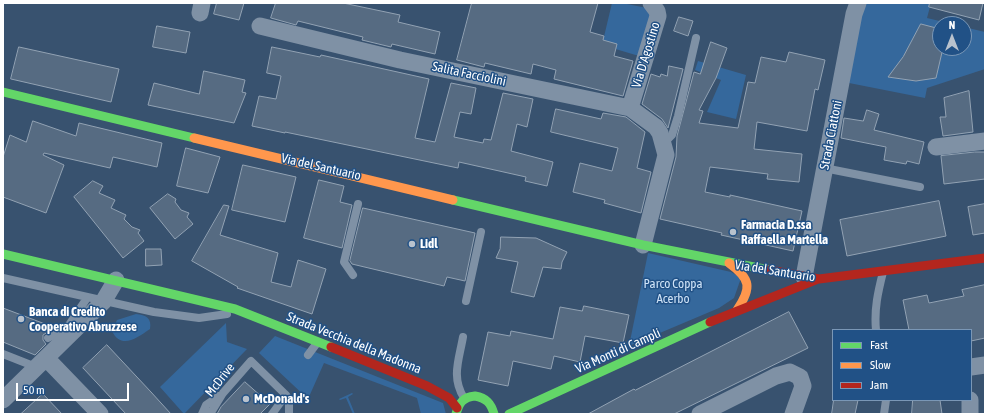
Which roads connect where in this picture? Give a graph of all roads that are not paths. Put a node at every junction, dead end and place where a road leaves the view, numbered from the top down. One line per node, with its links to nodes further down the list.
1 (651, 3): 6 (street, Via D'Agostino)
2 (858, 3): 10 (street, Strada Ciattoni)
3 (260, 26): 6 (street, Salita Facciolini)
4 (696, 38): 8 (lane)
5 (3, 92): 14 (street, Via del Santuario)
6 (630, 108): 8 (street, Salita Facciolini)
7 (985, 141): 9 (street)
8 (664, 143): 14 (street, Salita Facciolini)
9 (936, 147)
10 (824, 168): 11 (lane); 21 (street, Strada Ciattoni)
11 (920, 188)
12 (358, 204): 19 (lane)
13 (482, 232): 24 (lane)
14 (639, 247): 17 (street, Via del Santuario)
15 (3, 254): 22 (street, Strada Vecchia della Madonna)
16 (985, 258): 18 (street, Via del Santuario)
17 (729, 263): 21 (street, Via del Santuario); 26 (street)
18 (883, 271): 21 (street, Via del Santuario); 27 (lane)
19 (353, 276)
20 (3, 278): 23 (lane)
21 (808, 278): 26 (street, Via Monti di Campli)
22 (116, 280): 23 (street); 25 (street, Strada Vecchia della Madonna)
23 (95, 300): 25 (lane); 29 (lane); 33 (street)
24 (466, 301)
25 (235, 309): 30 (street, Strada Vecchia della Madonna)
26 (737, 310): 49 (street, Via Monti di Campli)
27 (876, 329)
28 (463, 337): 38 (lane)
29 (48, 338)
30 (317, 342): 32 (lane); 42 (street, Strada Vecchia della Madonna)
31 (3, 354): 33 (lane)
32 (308, 355)
33 (41, 363): 39 (street); 43 (street)
34 (985, 365): 35 (street)
35 (972, 367)
36 (223, 393): 37 (lane, McDrive); 44 (lane); 45 (lane, McDrive)
37 (286, 395): 46 (lane); 47 (lane)
38 (464, 398): 42 (street); 48 (street)
39 (3, 400)
40 (886, 401): 52 (lane)
41 (970, 401): 53 (street)
42 (457, 411)
43 (100, 414)
44 (202, 414)
45 (208, 414)
46 (272, 414)
47 (289, 414)
48 (494, 414)
49 (508, 414)
50 (700, 414): 51 (street)
51 (793, 414)
52 (884, 414)
53 (970, 414)

